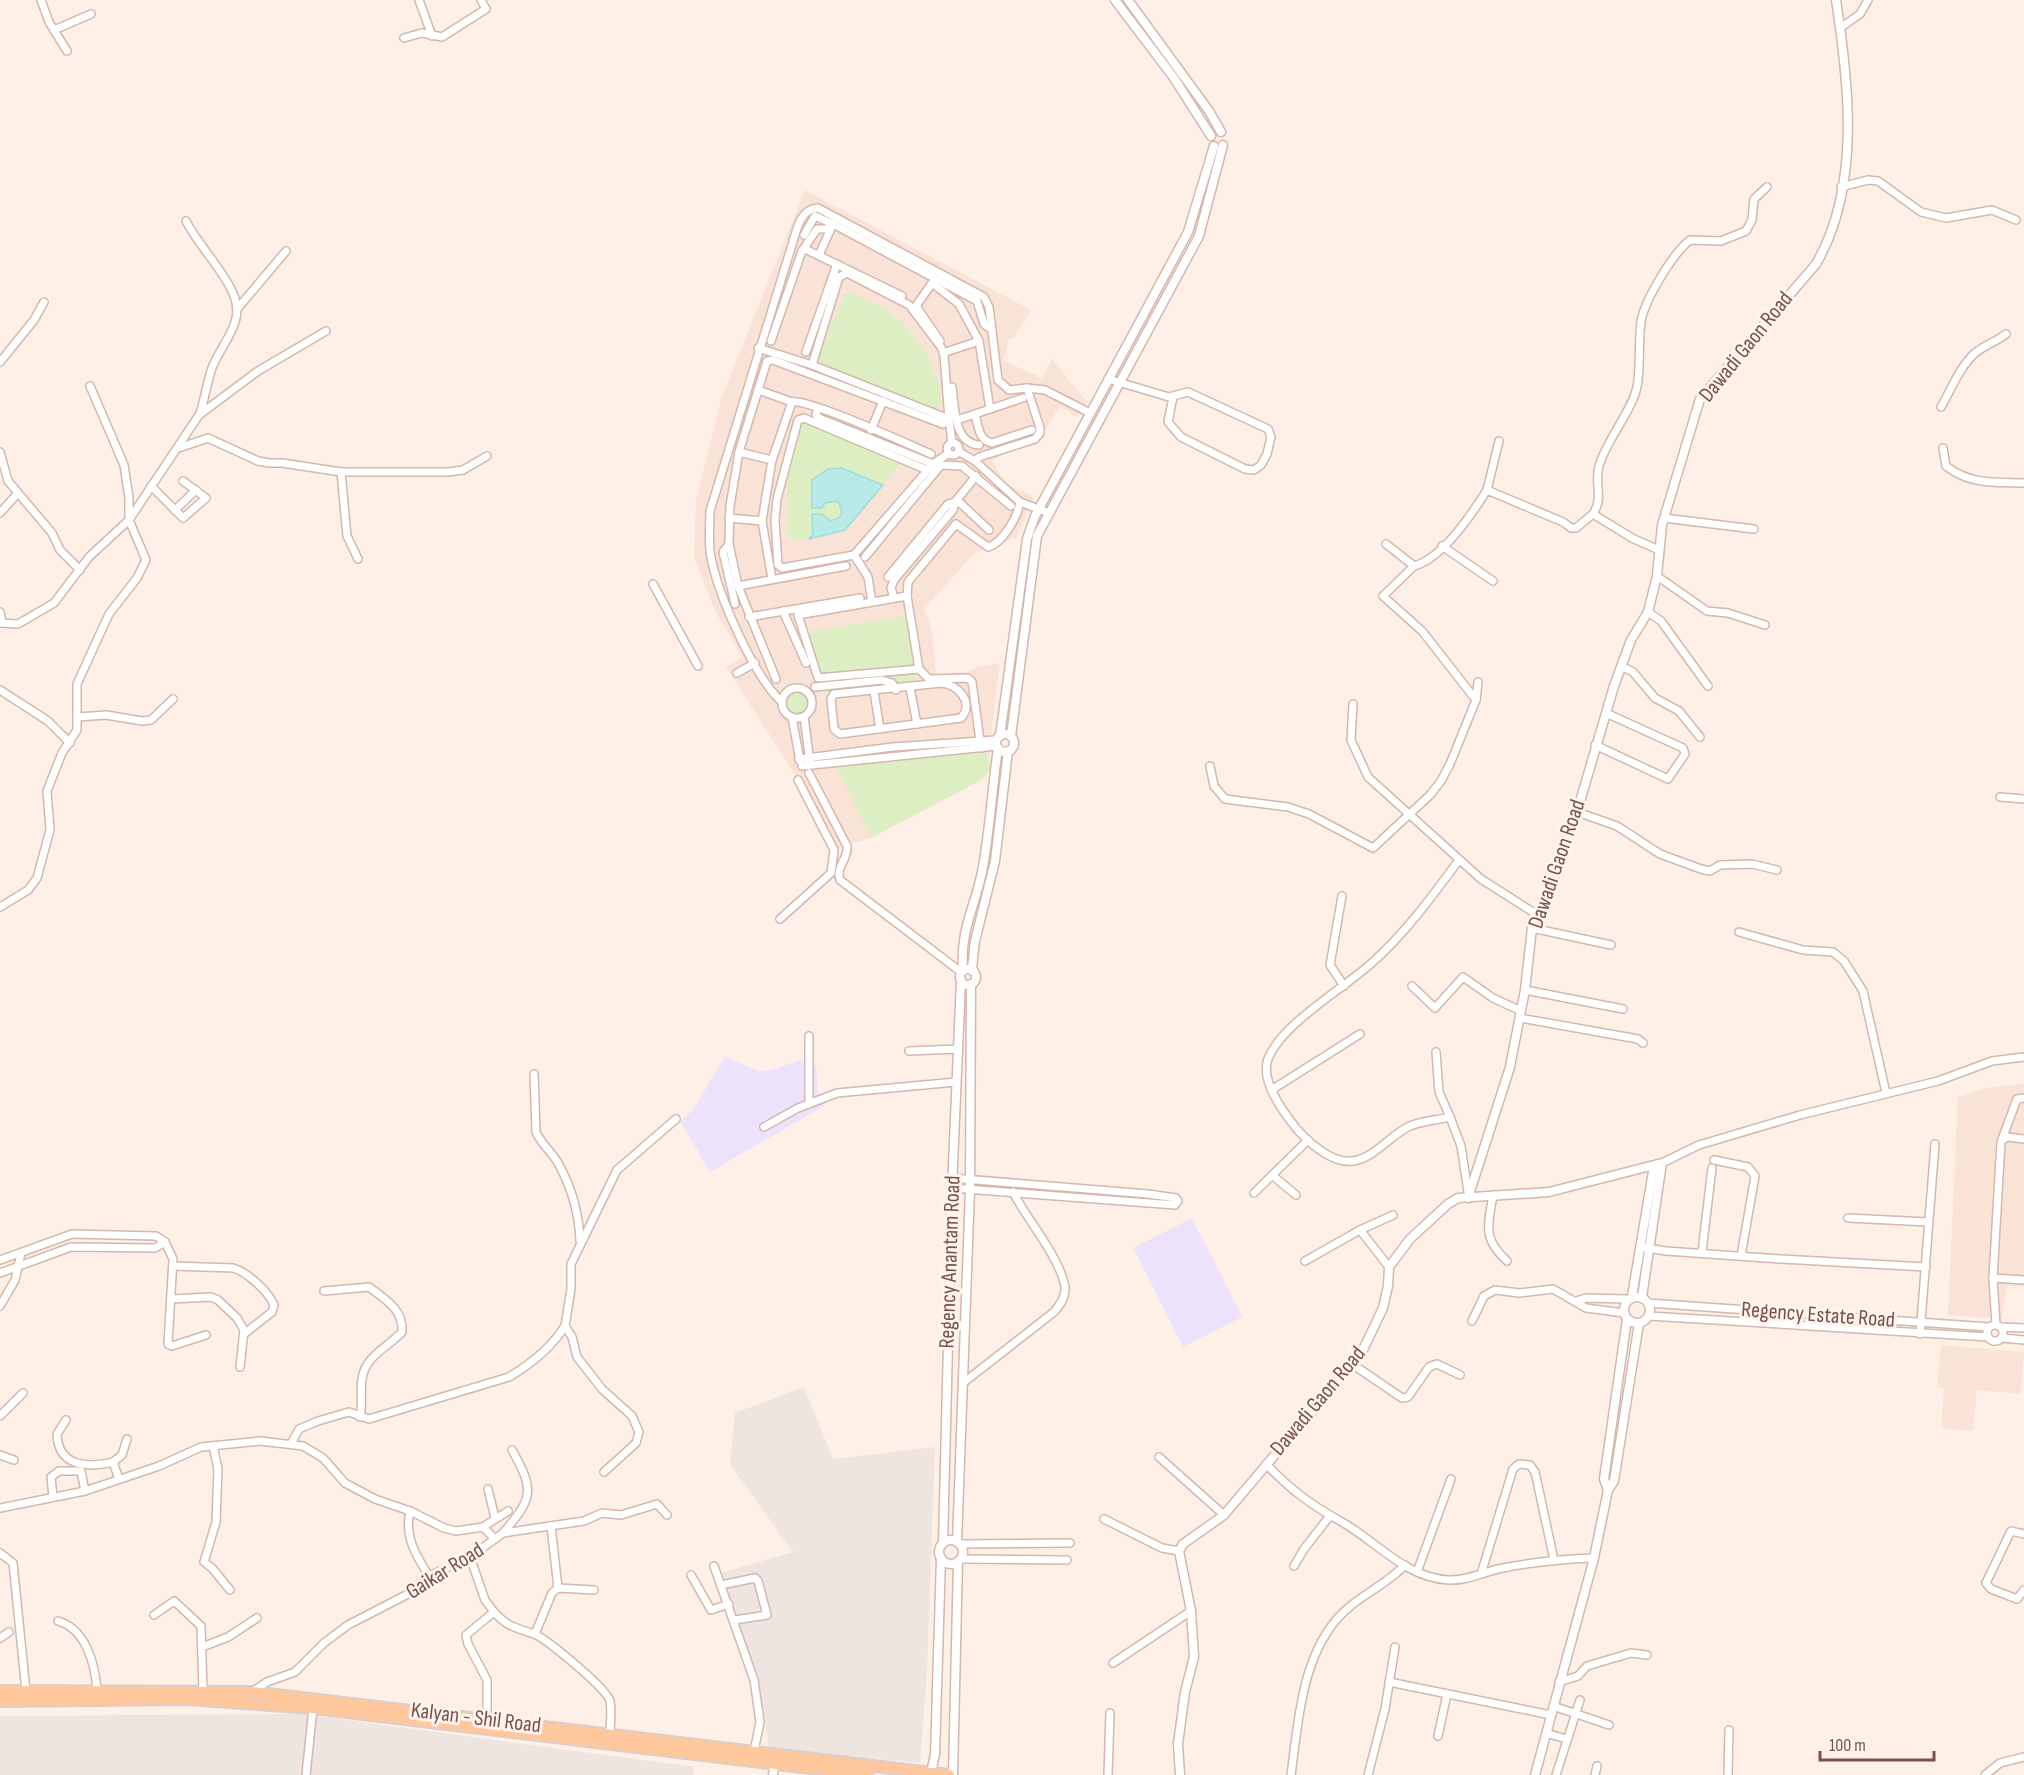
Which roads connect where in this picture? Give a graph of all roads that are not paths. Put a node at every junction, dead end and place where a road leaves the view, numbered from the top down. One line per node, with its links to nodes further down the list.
1 (41, 0): 11 (street)
2 (419, 0): 13 (street)
3 (481, 0): 13 (street)
4 (1115, 0): 12 (street)
5 (1128, 0): 9 (street)
6 (1836, 0): 10 (street, Dawadi Gaon Road)
7 (1868, 0): 10 (street)
8 (91, 15): 11 (street)
9 (1149, 28): 12 (street); 16 (street)
10 (1840, 28): 21 (street, Dawadi Gaon Road)
11 (54, 30): 15 (street)
12 (1141, 34): 16 (street)
13 (432, 36): 14 (street)
14 (404, 38)
15 (67, 51)
16 (1178, 76): 17 (street); 18 (street)
17 (1221, 132): 18 (street); 19 (street)
18 (1211, 136): 19 (street)
19 (1218, 146): 44 (street); 45 (street)
20 (1767, 187): 93 (street)
21 (1841, 187): 23 (street); 95 (street, Dawadi Gaon Road)
22 (186, 220): 33 (street)
23 (2016, 220)
24 (833, 224): 25 (street); 26 (street); 28 (street); 30 (street)
25 (802, 235): 34 (street); 39 (street)
26 (805, 249): 28 (street); 37 (street)
27 (286, 251): 33 (street)
28 (819, 255): 29 (street)
29 (837, 264): 32 (street); 40 (street)
30 (933, 281): 32 (street); 34 (street); 38 (street)
31 (44, 302): 42 (street)
32 (916, 306): 41 (street)
33 (238, 308): 58 (street)
34 (992, 330): 47 (street)
35 (326, 331): 58 (street)
36 (2006, 334): 53 (street)
37 (771, 341)
38 (979, 341): 41 (street); 55 (street)
39 (758, 348): 43 (street); 120 (street)
40 (806, 352)
41 (946, 352): 59 (street)
42 (0, 363)
43 (812, 365): 60 (street); 60 (street)
44 (1108, 380): 45 (street); 56 (street)
45 (1120, 383): 49 (street); 92 (street)
46 (90, 386): 96 (street)
47 (1027, 388): 56 (street); 75 (street)
48 (758, 390): 51 (street); 52 (street); 70 (street)
49 (1173, 397): 49 (street)
50 (1023, 398): 55 (street)
51 (884, 401): 60 (street); 61 (street)
52 (792, 402): 54 (street); 74 (street)
53 (1941, 407)
54 (818, 408): 61 (street); 76 (street)
55 (990, 410): 57 (street)
56 (1090, 413): 89 (street)
57 (975, 414): 59 (street); 62 (street)
58 (200, 415): 67 (street)
59 (957, 420): 65 (street)
60 (946, 421): 64 (street)
61 (871, 430): 72 (street)
62 (1032, 430)
63 (1499, 441): 84 (street)
64 (952, 443): 68 (street); 71 (street)
65 (979, 446)
66 (1943, 448): 81 (street)
67 (176, 449): 77 (street); 82 (street)
68 (958, 451): 71 (street); 75 (street)
69 (0, 452): 85 (street)
70 (739, 452): 74 (street); 94 (street)
71 (949, 453): 76 (street)
72 (931, 454)
73 (487, 456): 77 (street)
74 (772, 460): 97 (street)
75 (975, 461): 87 (street)
76 (933, 464): 78 (street)
77 (341, 471): 106 (street)
78 (927, 471): 104 (street); 104 (street)
79 (976, 476): 86 (street); 88 (street); 105 (street)
80 (183, 481): 83 (street)
81 (2024, 483)
82 (151, 486): 90 (street); 96 (street)
83 (196, 490): 90 (street); 90 (street)
84 (1487, 490): 93 (street); 102 (street)
85 (18, 493): 91 (street); 109 (street)
86 (956, 501): 99 (street); 111 (street); 118 (street)
87 (1020, 502): 89 (street); 116 (street)
88 (1011, 506)
89 (1039, 509): 92 (street); 155 (street)
90 (175, 510)
91 (0, 513)
92 (1049, 513): 153 (street)
93 (1593, 514): 103 (street)
94 (729, 518): 97 (street); 100 (street)
95 (1664, 518): 98 (street); 103 (street, Dawadi Gaon Road)
96 (129, 520): 109 (street); 148 (street)
97 (762, 521): 112 (street)
98 (1754, 529)
99 (989, 530)
100 (729, 544): 115 (street); 120 (street)
101 (1386, 544): 108 (street)
102 (1442, 546): 108 (street); 113 (street)
103 (1659, 549): 110 (street, Dawadi Gaon Road)
104 (854, 555): 119 (street)
105 (865, 557)
106 (358, 559)
107 (846, 566): 112 (street)
108 (1414, 566): 144 (street)
109 (80, 570): 125 (street)
110 (1657, 576): 123 (street, Dawadi Gaon Road); 126 (street)
111 (888, 577)
112 (772, 579): 115 (street)
113 (1493, 581)
114 (652, 584): 129 (street)
115 (738, 586): 124 (street)
116 (907, 596): 118 (street); 131 (street)
117 (860, 598): 121 (street)
118 (894, 598): 119 (street)
119 (872, 602): 134 (street)
120 (727, 607): 127 (street)
121 (783, 611): 124 (street); 128 (street)
122 (0, 612): 125 (street)
123 (1648, 612): 130 (street, Dawadi Gaon Road); 136 (street)
124 (748, 617): 133 (street)
125 (1, 623)
126 (1765, 625)
127 (755, 663): 132 (street); 145 (street)
128 (806, 663)
129 (698, 666)
130 (1621, 666): 147 (street, Dawadi Gaon Road); 154 (street)
131 (919, 669): 134 (street); 157 (street)
132 (737, 673)
133 (776, 679)
134 (819, 679): 137 (street)
135 (1478, 682): 144 (street)
136 (1708, 686)
137 (815, 687): 140 (street); 142 (street)
138 (910, 688): 140 (street); 151 (street); 151 (street)
139 (0, 690): 156 (street)
140 (896, 690): 141 (street)
141 (874, 692): 152 (street); 152 (street)
142 (810, 694): 145 (street); 150 (street)
143 (172, 699): 148 (street)
144 (1476, 700): 169 (street)
145 (782, 702): 149 (street)
146 (1353, 704): 169 (street)
147 (1605, 712): 158 (street, Dawadi Gaon Road); 158 (street)
148 (77, 717): 156 (street)
149 (792, 717): 150 (street); 162 (street)
150 (804, 717): 163 (street)
151 (917, 724): 152 (street)
152 (880, 729)
153 (1011, 736): 155 (street); 160 (street)
154 (1700, 736)
155 (998, 742): 157 (street); 160 (street); 180 (street)
156 (70, 743): 174 (street)
157 (980, 744): 159 (street); 161 (street)
158 (1596, 745): 168 (street, Dawadi Gaon Road)
159 (893, 747): 161 (street); 163 (street)
160 (1008, 751): 180 (street)
161 (894, 756): 163 (street)
162 (800, 763): 163 (street); 163 (street)
163 (810, 765): 172 (street)
164 (1210, 766): 169 (street)
165 (798, 780): 172 (street)
166 (2000, 797): 167 (street)
167 (2024, 799)
168 (1576, 812): 171 (street); 175 (street, Dawadi Gaon Road)
169 (1408, 813): 170 (street)
170 (1459, 860): 175 (street); 182 (street)
171 (1777, 870)
172 (834, 875): 176 (street); 180 (street)
173 (1342, 896): 182 (street)
174 (0, 907)
175 (1536, 914): 177 (street, Dawadi Gaon Road)
176 (780, 919)
177 (1532, 928): 179 (street); 184 (street, Dawadi Gaon Road)
178 (1738, 932): 197 (street)
179 (1611, 945)
180 (966, 972): 181 (street); 181 (street, Regency Anantam Road); 190 (street, Regency Anantam Road)
181 (971, 984): 212 (street, Regency Anantam Road)
182 (1344, 986): 196 (street)
183 (1412, 986): 186 (street)
184 (1525, 990): 185 (street); 186 (street, Dawadi Gaon Road)
185 (1623, 1009)
186 (1521, 1014): 189 (street); 218 (street, Dawadi Gaon Road)
187 (1360, 1034): 196 (street)
188 (809, 1035): 199 (street)
189 (1643, 1043)
190 (958, 1049): 191 (street); 195 (street, Regency Anantam Road)
191 (909, 1051)
192 (1436, 1052): 200 (street)
193 (2024, 1057): 197 (street)
194 (534, 1074): 227 (street)
195 (956, 1082): 199 (street); 211 (street, Regency Anantam Road)
196 (1273, 1089): 205 (street)
197 (1886, 1093): 208 (street)
198 (2024, 1098): 203 (street)
199 (809, 1104): 202 (street)
200 (1450, 1117): 205 (street); 218 (street)
201 (676, 1119): 227 (street)
202 (764, 1127)
203 (2004, 1139): 204 (street); 242 (street)
204 (2024, 1139)
205 (1308, 1140): 210 (street)
206 (1935, 1144): 222 (street)
207 (1714, 1160): 233 (street)
208 (1658, 1165): 219 (street); 229 (street)
209 (1712, 1168): 232 (street)
210 (1272, 1175): 216 (street); 217 (street)
211 (952, 1178): 212 (street); 213 (street, Regency Anantam Road)
212 (970, 1179): 214 (street, Regency Anantam Road); 215 (street)
213 (952, 1188): 214 (street); 272 (street, Regency Anantam Road)
214 (970, 1189): 215 (street); 268 (street, Regency Anantam Road)
215 (1012, 1192): 268 (street)
216 (1254, 1193)
217 (1296, 1195)
218 (1468, 1195): 219 (street); 239 (street, Dawadi Gaon Road)
219 (1493, 1195): 235 (street)
220 (1392, 1215): 223 (street)
221 (1848, 1218): 222 (street)
222 (1928, 1222): 240 (street)
223 (1360, 1230): 236 (street); 239 (street)
224 (82, 1234): 225 (street); 226 (street); 228 (street)
225 (62, 1237): 230 (street); 231 (street)
226 (165, 1242): 228 (street); 238 (street)
227 (580, 1244): 256 (street)
228 (82, 1246): 230 (street)
229 (1645, 1247): 232 (street); 246 (street)
230 (66, 1248): 237 (street)
231 (21, 1252): 234 (street); 237 (street)
232 (1702, 1252): 233 (street)
233 (1740, 1256): 240 (street)
234 (0, 1260)
235 (1506, 1261)
236 (1305, 1262)
237 (18, 1266): 241 (street); 248 (street)
238 (172, 1266): 245 (street); 259 (street)
239 (1389, 1267): 265 (street, Dawadi Gaon Road)
240 (1926, 1267): 252 (street)
241 (0, 1273)
242 (1993, 1278): 243 (street); 257 (street)
243 (2024, 1280)
244 (324, 1291): 275 (street)
245 (171, 1299): 259 (street); 261 (street)
246 (1637, 1299): 247 (street, Regency Estate Road); 249 (street, Regency Estate Road); 250 (street); 251 (street)
247 (1576, 1301): 250 (street); 253 (street)
248 (0, 1306)
249 (1782, 1313): 252 (street, Regency Estate Road); 255 (street)
250 (1625, 1316): 254 (street); 269 (street)
251 (1649, 1316): 254 (street); 255 (street, Regency Estate Road)
252 (1920, 1321): 257 (street, Regency Estate Road); 260 (street)
253 (1472, 1322)
254 (1639, 1323): 270 (street)
255 (1780, 1325): 260 (street, Regency Estate Road)
256 (565, 1326): 275 (street); 288 (street)
257 (1995, 1326): 258 (street, Regency Estate Road); 262 (street); 263 (street)
258 (2024, 1328)
259 (244, 1334): 266 (street)
260 (1920, 1334): 262 (street, Regency Estate Road)
261 (206, 1335)
262 (1988, 1337): 263 (street, Regency Estate Road)
263 (2002, 1338): 264 (street)
264 (2024, 1340)
265 (1352, 1364): 267 (street); 287 (street, Dawadi Gaon Road)
266 (240, 1367)
267 (1460, 1375)
268 (963, 1383): 273 (street, Regency Anantam Road)
269 (1617, 1386): 270 (street); 292 (street)
270 (1629, 1389): 292 (street)
271 (23, 1393): 274 (street)
272 (946, 1407): 273 (street); 285 (street, Regency Anantam Road)
273 (963, 1408): 286 (street, Regency Anantam Road)
274 (0, 1416)
275 (360, 1417): 278 (street)
276 (66, 1420): 284 (street)
277 (127, 1439): 284 (street)
278 (291, 1444): 279 (street); 296 (street, Gaikar Road)
279 (213, 1446): 289 (street); 328 (street)
280 (512, 1450): 305 (street)
281 (0, 1455): 283 (street)
282 (1160, 1457): 299 (street)
283 (14, 1460)
284 (113, 1462): 289 (street)
285 (944, 1462): 286 (street); 310 (street, Regency Anantam Road)
286 (961, 1464): 308 (street, Regency Anantam Road)
287 (1266, 1464): 299 (street, Dawadi Gaon Road); 300 (street)
288 (604, 1472)
289 (119, 1479): 293 (street)
290 (1451, 1479): 322 (street)
291 (488, 1489): 301 (street)
292 (1608, 1490): 315 (street)
293 (85, 1491): 294 (street); 294 (street)
294 (53, 1497): 295 (street)
295 (0, 1508)
296 (410, 1511): 304 (street, Gaikar Road); 325 (street)
297 (508, 1511): 301 (street)
298 (667, 1515): 303 (street)
299 (1224, 1515): 311 (street, Dawadi Gaon Road)
300 (1329, 1517): 319 (street); 321 (street)
301 (495, 1518): 304 (street)
302 (1104, 1519): 311 (street)
303 (551, 1526): 305 (street); 327 (street)
304 (483, 1527): 307 (street, Gaikar Road)
305 (503, 1533): 307 (street)
306 (2024, 1534): 330 (street)
307 (495, 1539): 313 (street, Gaikar Road)
308 (959, 1543): 309 (street); 310 (street); 316 (street)
309 (1070, 1543)
310 (943, 1544): 314 (street)
311 (1179, 1551): 332 (street)
312 (0, 1553): 351 (street)
313 (470, 1557): 325 (street, Gaikar Road); 333 (street)
314 (941, 1558): 316 (street); 345 (street)
315 (1594, 1558): 318 (street); 348 (street)
316 (959, 1560): 317 (street); 346 (street)
317 (1067, 1560)
318 (1554, 1560): 323 (street); 323 (street)
319 (1405, 1565): 322 (street); 382 (street)
320 (714, 1566): 326 (street)
321 (1294, 1566)
322 (1418, 1572): 323 (street)
323 (1480, 1574)
324 (691, 1575): 331 (street)
325 (429, 1576): 353 (street, Gaikar Road)
326 (721, 1585): 331 (street); 336 (street)
327 (558, 1588): 329 (street); 339 (street)
328 (230, 1590)
329 (594, 1590)
330 (2024, 1590)
331 (729, 1604): 336 (street)
332 (1191, 1611): 344 (street); 381 (street)
333 (494, 1612): 339 (street); 362 (street)
334 (154, 1615): 341 (street)
335 (257, 1618): 341 (street)
336 (735, 1620): 370 (street)
337 (58, 1621): 349 (street)
338 (9, 1632): 340 (street)
339 (535, 1634): 367 (street)
340 (0, 1638)
341 (202, 1647): 352 (street)
342 (1395, 1647): 347 (street)
343 (1647, 1655): 348 (street)
344 (1113, 1663)
345 (937, 1670): 346 (street); 371 (street)
346 (954, 1671): 372 (street)
347 (1389, 1682): 354 (street); 383 (street)
348 (1559, 1682): 359 (street)
349 (97, 1690): 351 (main road, Kalyan - Shil Road); 352 (main road, Kalyan - Shil Road)
350 (0, 1691): 351 (main road, Kalyan - Shil Road)
351 (26, 1691)
352 (203, 1691): 353 (main road, Kalyan - Shil Road)
353 (251, 1692): 357 (street); 362 (main road, Kalyan - Shil Road)
354 (1447, 1694): 359 (street); 368 (street)
355 (1580, 1700): 361 (street)
356 (0, 1701): 357 (main road, Kalyan - Shil Road)
357 (250, 1704): 358 (main road, Kalyan - Shil Road)
358 (313, 1708): 364 (main road, Kalyan - Shil Road); 377 (street)
359 (1552, 1710): 361 (street); 366 (street)
360 (1110, 1713): 380 (street)
361 (1575, 1713): 363 (street); 369 (street)
362 (487, 1720): 364 (main road, Kalyan - Shil Road)
363 (1609, 1725)
364 (531, 1730): 367 (main road, Kalyan - Shil Road); 374 (main road, Kalyan - Shil Road)
365 (1729, 1730): 387 (street)
366 (1546, 1733): 369 (street); 384 (street)
367 (610, 1734): 370 (main road, Kalyan - Shil Road)
368 (1438, 1736)
369 (1566, 1739): 385 (street)
370 (754, 1751): 374 (main road, Kalyan - Shil Road)
371 (935, 1754): 372 (street); 376 (street)
372 (952, 1754): 376 (street); 376 (street)
373 (2024, 1758): 388 (street)
374 (780, 1762): 376 (main road, Kalyan - Shil Road); 378 (street); 379 (main road, Kalyan - Shil Road)
375 (1597, 1766): 386 (street)
376 (940, 1774)
377 (306, 1775)
378 (773, 1775)
379 (868, 1775)
380 (1108, 1775)
381 (1180, 1775)
382 (1291, 1775)
383 (1368, 1775)
384 (1535, 1775)
385 (1557, 1775)
386 (1595, 1775)
387 (1728, 1775)
388 (1985, 1775)

